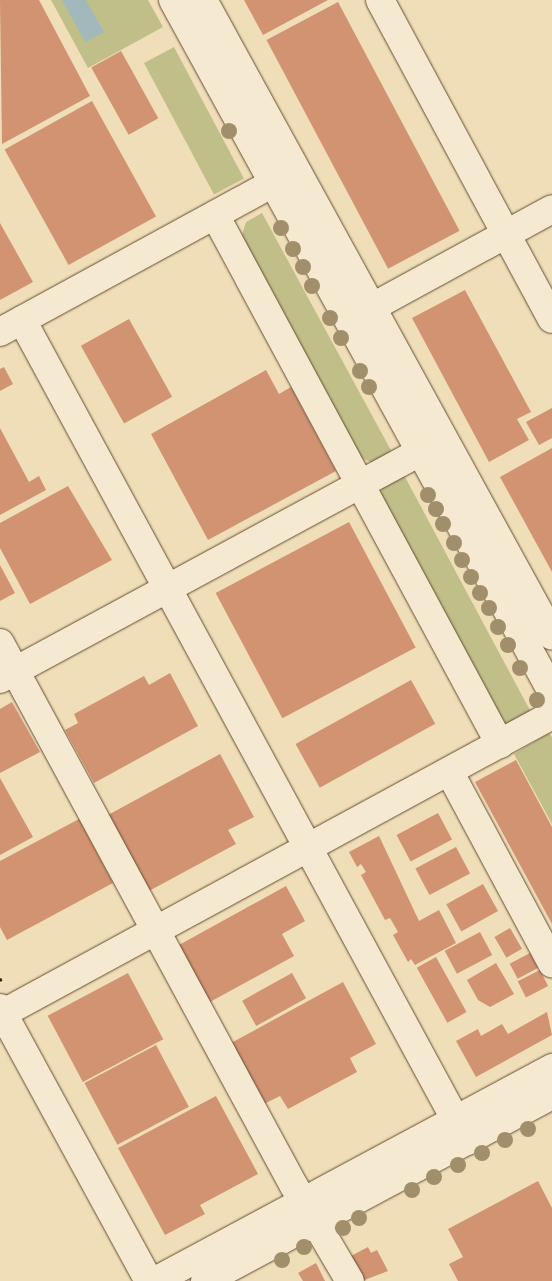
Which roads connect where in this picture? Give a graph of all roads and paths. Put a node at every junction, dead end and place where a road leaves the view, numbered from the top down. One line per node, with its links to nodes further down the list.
1 (173, 0): 4 (street)
2 (203, 0): 4 (street)
3 (380, 0): 7 (street)
4 (285, 177): 6 (street); 8 (street)
5 (552, 210): 7 (street)
6 (215, 215): 10 (street); 12 (street)
7 (506, 234): 8 (street); 9 (street)
8 (359, 314): 11 (street); 14 (street)
9 (552, 319)
10 (11, 326): 13 (street)
11 (420, 452): 12 (street); 17 (street)
12 (359, 485): 13 (street); 19 (street)
13 (167, 587): 16 (street); 21 (street)
14 (552, 636)
15 (0, 643): 16 (street)
16 (8, 675): 22 (street)
17 (549, 681)
18 (552, 715): 19 (street)
19 (500, 744): 20 (street)
20 (450, 773): 21 (street); 23 (street)
21 (309, 849): 22 (street); 27 (street)
22 (156, 932): 24 (street); 28 (street)
23 (552, 963)
24 (1, 1012): 29 (street)
25 (552, 1068): 27 (street)
26 (552, 1095): 27 (street)
27 (461, 1130): 28 (street)
28 (309, 1211): 30 (street); 31 (street); 32 (street)
29 (149, 1281)
30 (156, 1281)
31 (205, 1281)
32 (350, 1281)

